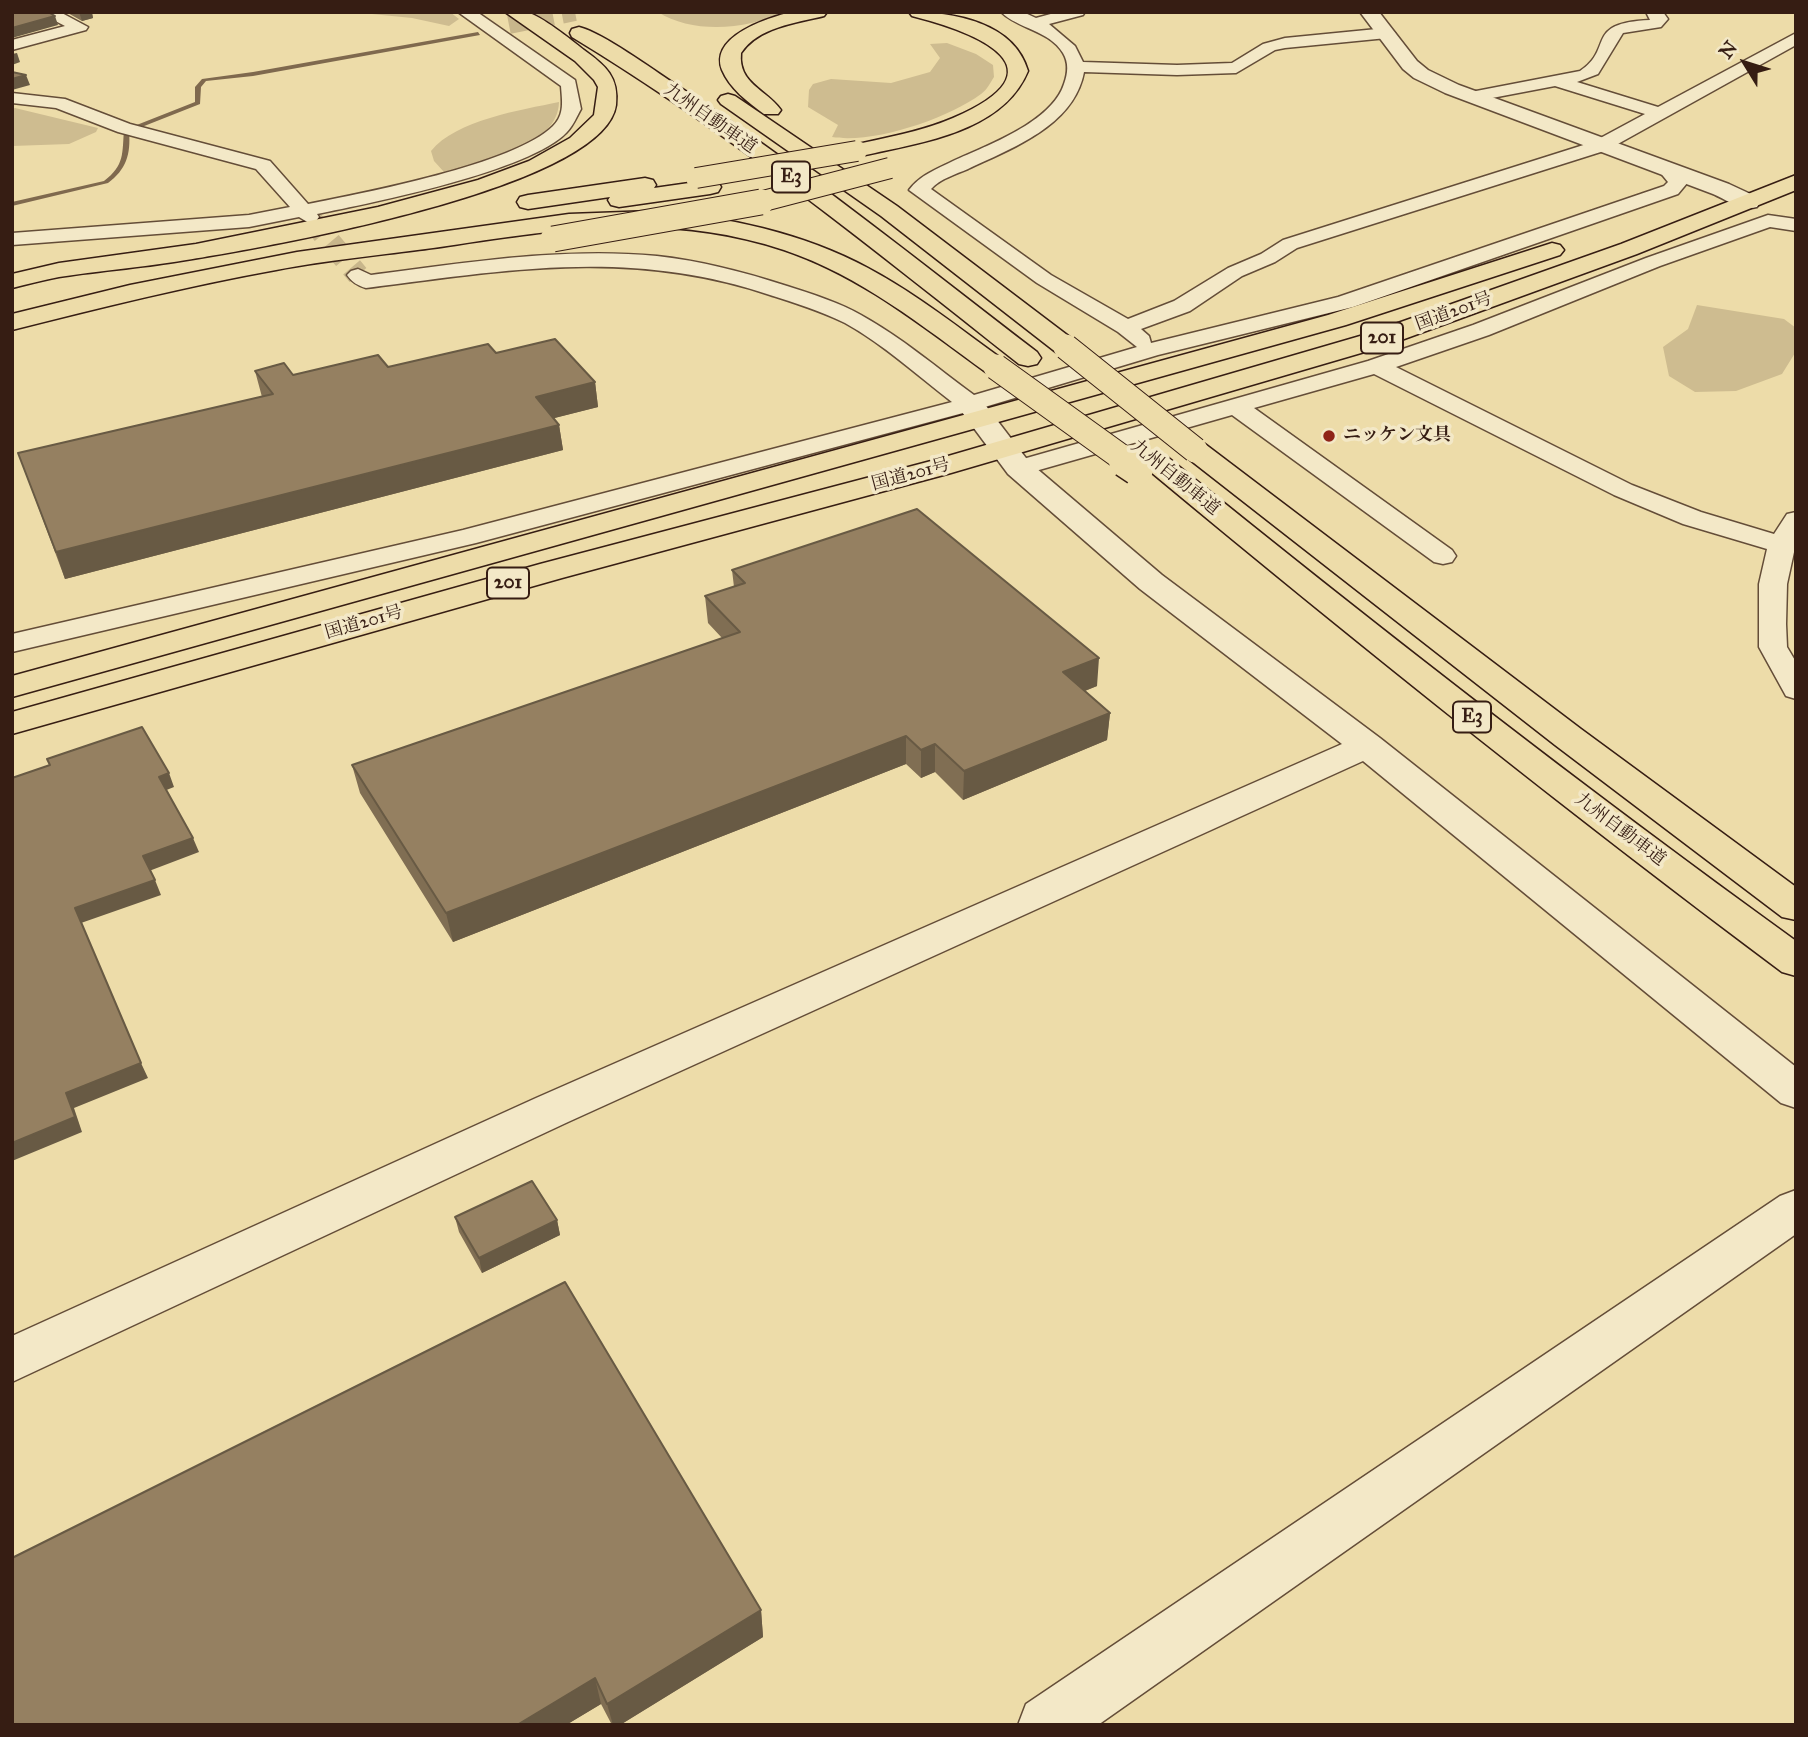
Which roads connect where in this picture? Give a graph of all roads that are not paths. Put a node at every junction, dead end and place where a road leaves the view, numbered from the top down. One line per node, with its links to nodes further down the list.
1 (46, 12): 15 (street)
2 (466, 12): 11 (street)
3 (543, 12): 53 (highway, 九州自動車道 / E3)
4 (818, 12): 34 (highway)
5 (918, 12): 25 (highway)
6 (960, 12): 16 (highway)
7 (1009, 12): 12 (street)
8 (1077, 12): 12 (street)
9 (1369, 12): 13 (street)
10 (1654, 12): 18 (street)
11 (505, 22): 35 (street); 39 (highway)
12 (1036, 23): 17 (street)
13 (1387, 33): 17 (street); 20 (street)
14 (1796, 38): 22 (street)
15 (12, 45)
16 (1033, 50)
17 (1077, 67): 46 (street)
18 (1557, 81): 20 (street); 22 (street)
19 (706, 85): 34 (highway, 九州自動車道 / E3)
20 (1471, 97): 23 (street)
21 (12, 98): 35 (street)
22 (1660, 113): 23 (street)
23 (1600, 146): 27 (street); 46 (street)
24 (939, 152): 25 (highway)
25 (872, 159): 26 (highway); 28 (highway); 44 (highway, bridge)
26 (914, 160)
27 (1668, 171): 30 (street); 48 (street)
28 (703, 182): 32 (highway); 43 (highway)
29 (1796, 182): 31 (highway, 国道201号 / 201)
30 (1721, 189): 31 (street); 51 (highway, 国道201号 / 201)
31 (1748, 190): 36 (street); 52 (highway, 国道201号 / 201)
32 (510, 205)
33 (484, 209): 39 (highway)
34 (889, 211): 64 (highway, 九州自動車道 / E3, bridge)
35 (307, 214): 38 (street)
36 (1796, 217)
37 (1796, 225): 49 (street)
38 (12, 239)
39 (235, 243): 42 (highway)
40 (279, 262): 43 (highway); 44 (highway); 53 (highway, bridge)
41 (358, 275): 51 (street)
42 (12, 281)
43 (107, 299): 45 (highway)
44 (131, 310): 47 (highway)
45 (12, 322)
46 (1126, 327): 48 (street)
47 (12, 347)
48 (1150, 350): 51 (street)
49 (1376, 366): 50 (street); 55 (street)
50 (1235, 406): 52 (street); 56 (street)
51 (974, 412): 52 (street); 59 (street); 60 (highway, 国道201号 / 201)
52 (1012, 458): 62 (highway, 国道201号 / 201); 63 (street)
53 (1147, 466): 65 (highway, 九州自動車道 / E3)
54 (1796, 520): 55 (street)
55 (1781, 545): 57 (street)
56 (1443, 556)
57 (1784, 585): 58 (street)
58 (1784, 626): 61 (street)
59 (12, 643)
60 (12, 687)
61 (1796, 690)
62 (12, 723)
63 (1367, 746): 66 (street); 68 (street)
64 (1796, 907)
65 (1796, 962)
66 (1796, 1091)
67 (1796, 1209): 69 (street)
68 (12, 1360)
69 (1047, 1725)

